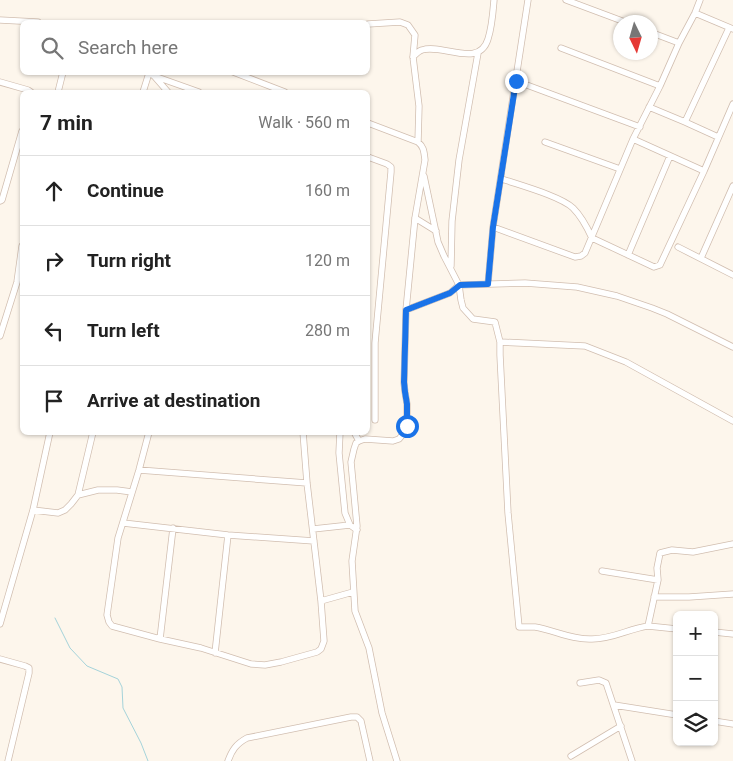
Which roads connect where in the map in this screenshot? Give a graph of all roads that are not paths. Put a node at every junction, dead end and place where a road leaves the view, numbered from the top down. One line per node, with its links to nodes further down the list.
1 (494, 0): 14 (street)
2 (528, 0): 21 (street)
3 (566, 0): 7 (street)
4 (700, 0): 5 (street)
5 (695, 13): 10 (street); 12 (street)
6 (0, 18): 8 (street)
7 (613, 18)
8 (20, 21)
9 (370, 24): 15 (street)
10 (731, 28): 32 (street)
11 (658, 35): 12 (street)
12 (679, 43): 23 (street)
13 (561, 48): 23 (street)
14 (478, 53): 15 (street); 56 (street)
15 (413, 57): 38 (street)
16 (62, 75): 25 (street)
17 (150, 75): 26 (street)
18 (151, 75): 27 (street)
19 (153, 75): 28 (street)
20 (241, 75): 29 (street)
21 (516, 81): 34 (street); 45 (street)
22 (0, 82): 24 (street)
23 (660, 86): 31 (street)
24 (28, 90)
25 (58, 90)
26 (144, 90)
27 (166, 90)
28 (193, 90)
29 (280, 90)
30 (733, 104): 36 (street)
31 (649, 107): 32 (street); 34 (street)
32 (685, 122): 36 (street)
33 (370, 124): 38 (street)
34 (640, 127): 37 (street)
35 (20, 137): 47 (street)
36 (718, 137): 43 (street)
37 (633, 139): 40 (street); 42 (street)
38 (418, 142): 44 (street)
39 (545, 142): 42 (street)
40 (670, 156): 43 (street); 53 (street)
41 (370, 157): 64 (street)
42 (620, 169): 51 (street)
43 (704, 171): 53 (street)
44 (423, 172): 48 (street); 50 (street)
45 (502, 179): 49 (street); 51 (street)
46 (733, 186): 54 (street)
47 (0, 201)
48 (415, 218): 50 (street); 60 (street)
49 (493, 227): 51 (street); 58 (street)
50 (436, 231): 56 (street)
51 (592, 238): 53 (street)
52 (678, 247): 54 (street)
53 (628, 255)
54 (701, 258): 57 (street)
55 (20, 260): 61 (street)
56 (450, 268): 59 (street)
57 (733, 275)
58 (488, 284): 59 (street); 63 (street)
59 (460, 285): 60 (street); 62 (street)
60 (406, 310): 72 (street)
61 (0, 336)
62 (500, 342): 65 (street); 93 (street)
63 (733, 347)
64 (375, 420)
65 (733, 421)
66 (49, 435): 77 (street)
67 (92, 435): 76 (street)
68 (148, 435): 73 (street)
69 (303, 435): 74 (street)
70 (340, 435): 79 (street)
71 (356, 435): 72 (street)
72 (359, 441): 82 (street)
73 (139, 470): 74 (street); 75 (street)
74 (306, 483): 81 (street)
75 (132, 492): 76 (street); 78 (street)
76 (78, 495): 77 (street)
77 (33, 510): 92 (street)
78 (123, 523): 80 (street); 97 (street)
79 (350, 525): 81 (street); 82 (street)
80 (173, 528): 83 (street); 97 (street)
81 (313, 528): 84 (street)
82 (357, 530): 88 (street)
83 (228, 535): 84 (street); 98 (street)
84 (314, 541): 91 (street)
85 (733, 544): 87 (street)
86 (602, 571): 87 (street)
87 (658, 580): 90 (street)
88 (353, 592): 91 (street); 111 (street)
89 (733, 594): 90 (street)
90 (654, 597): 93 (street)
91 (321, 601): 98 (street)
92 (0, 624)
93 (648, 626): 94 (street)
94 (673, 629)
95 (718, 632): 96 (street)
96 (733, 634)
97 (160, 639): 98 (street)
98 (215, 653)
99 (0, 659): 108 (street)
100 (580, 684): 101 (street)
101 (614, 705): 102 (street); 105 (street)
102 (673, 714)
103 (718, 722): 104 (street)
104 (733, 724)
105 (621, 726): 106 (street); 112 (street)
106 (571, 756)
107 (0, 760): 108 (street)
108 (8, 761)
109 (228, 761): 110 (street)
110 (370, 761)
111 (397, 761)
112 (632, 761)

